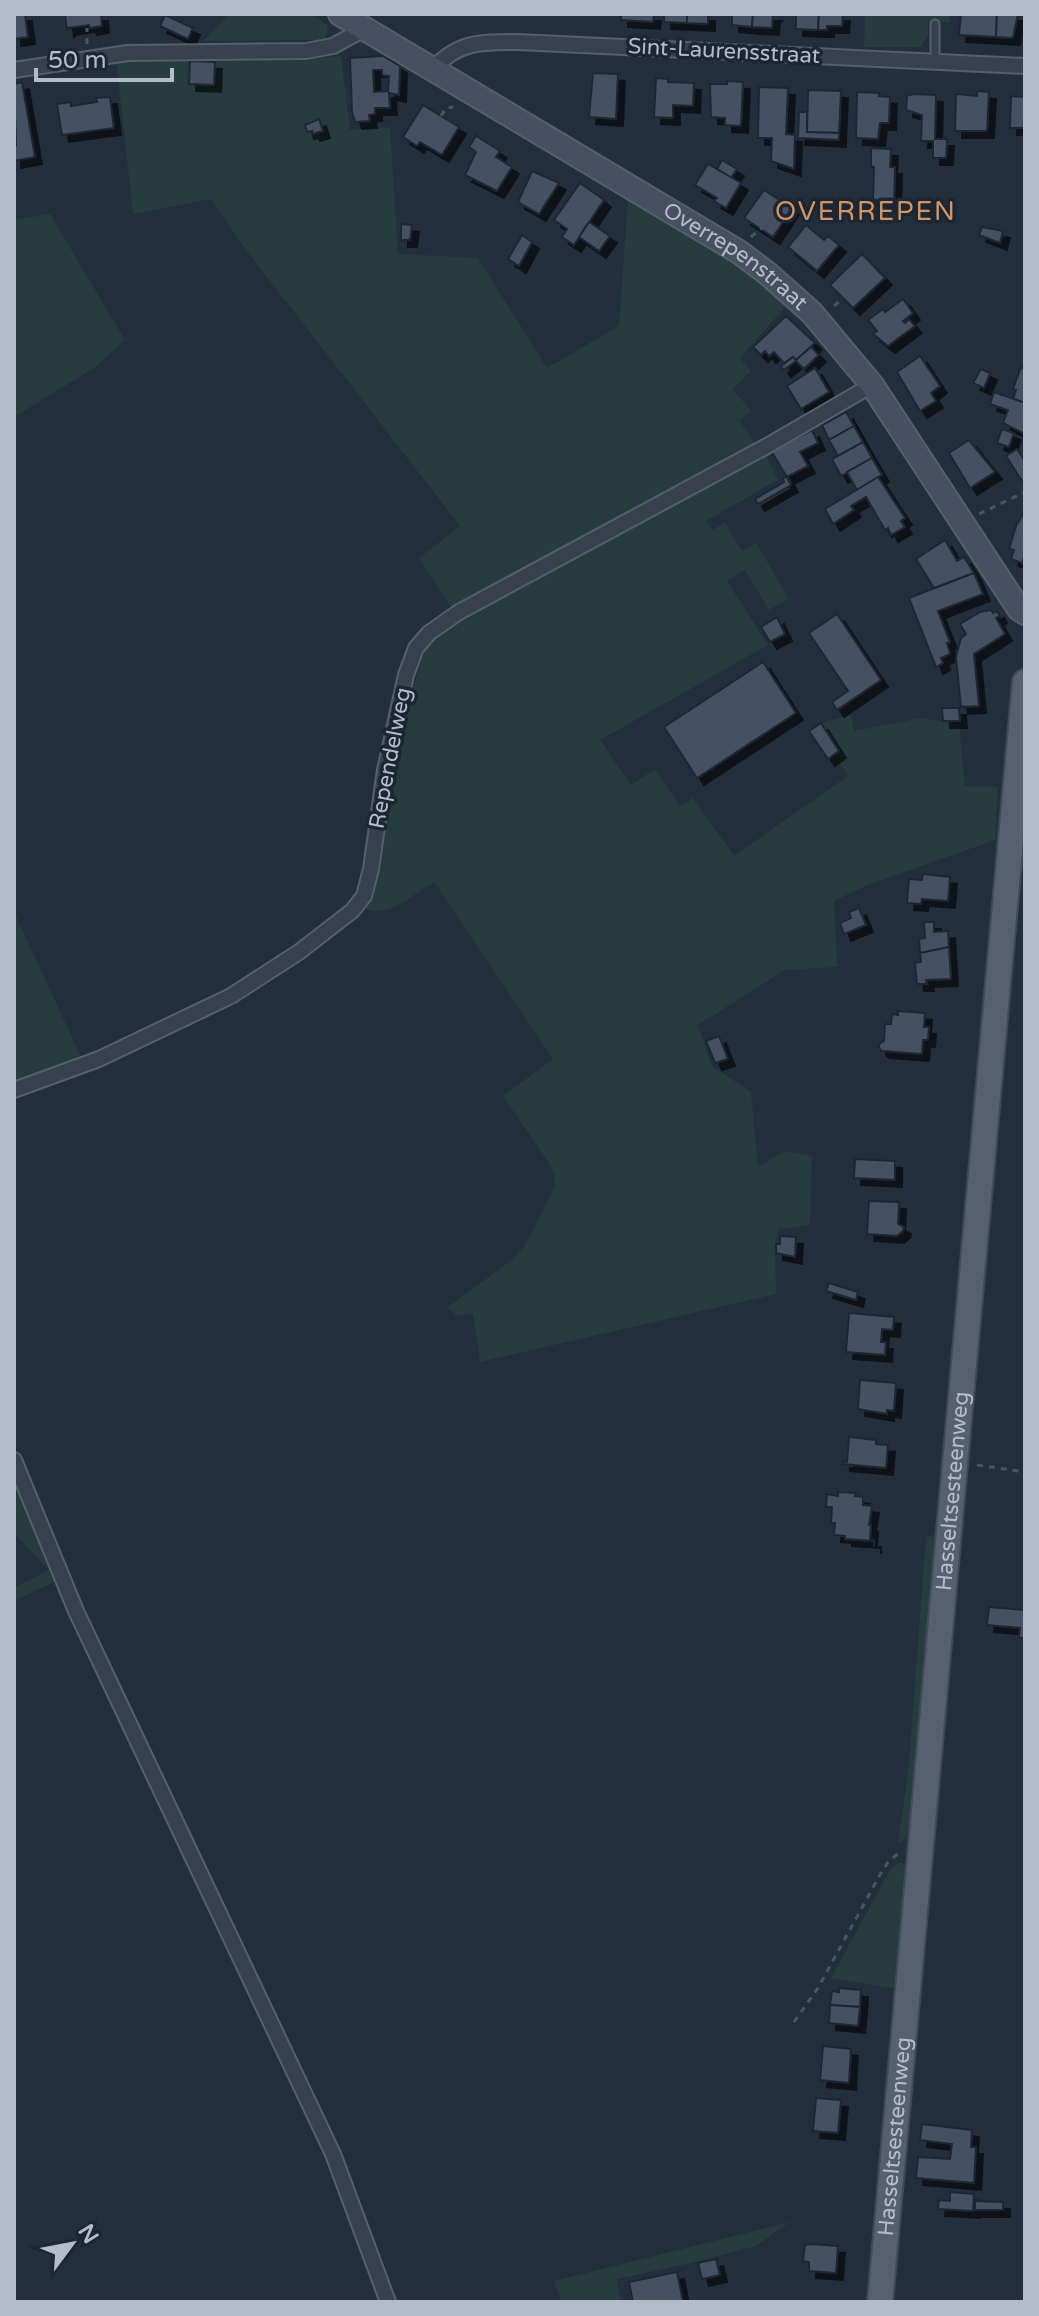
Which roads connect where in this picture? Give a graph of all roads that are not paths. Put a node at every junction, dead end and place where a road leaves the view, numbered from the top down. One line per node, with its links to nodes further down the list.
1 (340, 14): 3 (street, Overrepenstraat)
2 (935, 24): 4 (lane)
3 (364, 29): 6 (street); 7 (street, Overrepenstraat)
4 (935, 60): 5 (street, Sint-Laurensstraat); 7 (street, Sint-Laurensstraat)
5 (1025, 66)
6 (14, 70)
7 (432, 70): 8 (street, Overrepenstraat)
8 (872, 385): 9 (street, Overrepenstraat); 11 (street, Rependelweg)
9 (1025, 613)
10 (1025, 682): 14 (main road, Hasseltsesteenweg)
11 (14, 1090)
12 (14, 1460): 13 (street)
13 (388, 2302)
14 (880, 2302)

